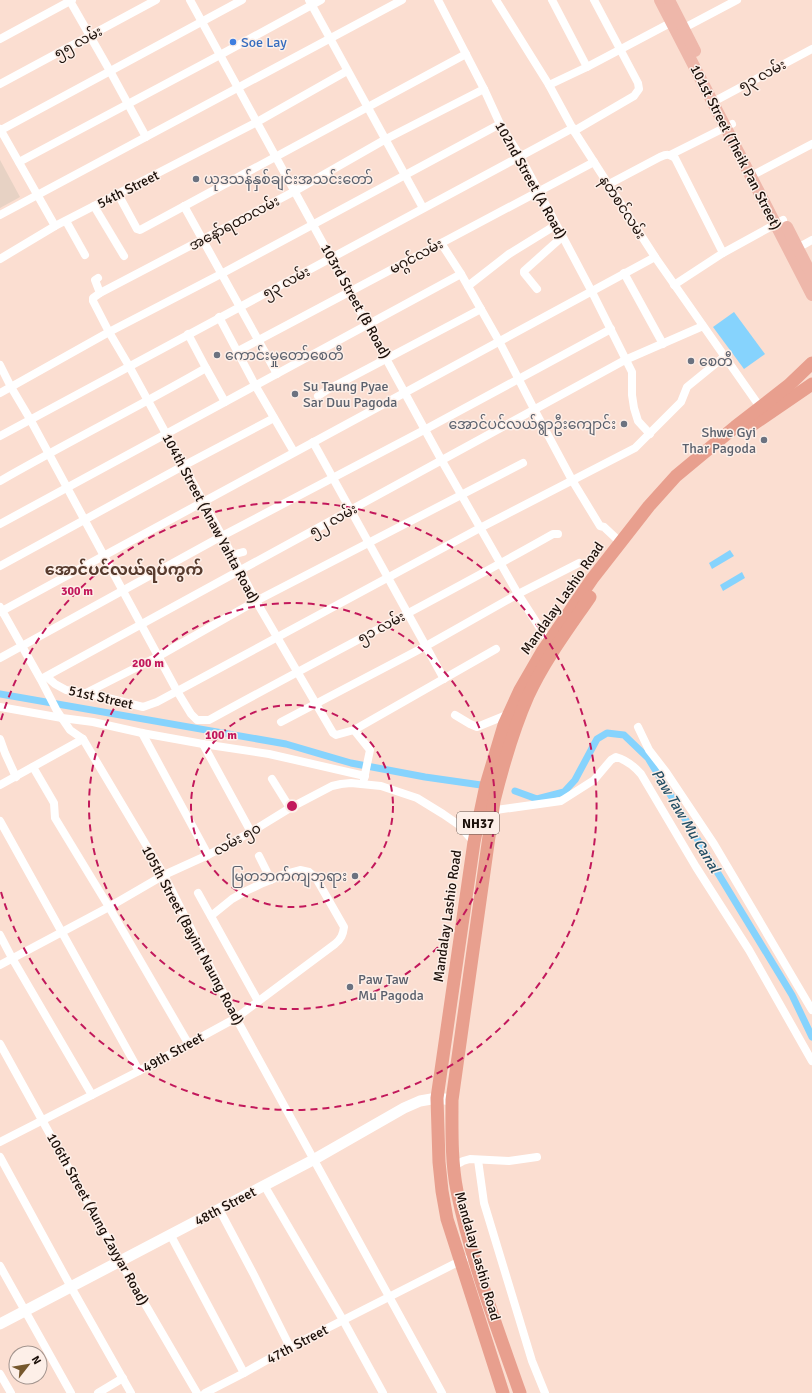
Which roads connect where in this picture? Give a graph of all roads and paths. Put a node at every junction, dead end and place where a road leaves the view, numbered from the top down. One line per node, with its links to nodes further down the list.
1 (156, 0): 17 (street, ၅၅ လမ်း)
2 (190, 0): 15 (street, 103rd Street (B Road))
3 (242, 0): 15 (street)
4 (321, 0): 14 (street)
5 (402, 0): 18 (street)
6 (438, 0): 22 (street, 102nd Street (A Road))
7 (496, 0): 28 (street, နတ်စင်လမ်း)
8 (552, 0): 24 (street)
9 (594, 0): 21 (street)
10 (660, 0): 16 (main road, 101st Street (Theik Pan Street))
11 (669, 0): 16 (main road, 101st Street (Theik Pan Street))
12 (737, 0): 16 (street)
13 (71, 1): 17 (street); 19 (street)
14 (310, 2): 18 (street); 23 (street)
15 (202, 22): 23 (street, 103rd Street (B Road)); 25 (street)
16 (678, 23): 21 (street); 31 (main road, 101st Street (Theik Pan Street))
17 (89, 35): 25 (street); 27 (street, ၅၅ လမ်း)
18 (330, 38): 26 (street); 29 (street)
19 (0, 39)
20 (812, 49): 31 (street, ၅၃ လမ်း)
21 (620, 50): 24 (street); 37 (street, ၅၃ လမ်း)
22 (466, 54): 30 (street, 102nd Street (A Road)); 33 (street)
23 (220, 55): 29 (street, 103rd Street (B Road)); 32 (street)
24 (587, 67): 28 (street)
25 (110, 71): 32 (street); 38 (street)
26 (347, 71): 33 (street); 34 (street, 54th Street)
27 (0, 84)
28 (549, 85): 37 (street, နတ်စင်လမ်း)
29 (238, 88): 34 (street, 103rd Street (B Road)); 39 (street)
30 (484, 89): 35 (street, 102nd Street (A Road)); 40 (street, အနော်ရထာလမ်း)
31 (716, 100): 36 (main road, 101st Street (Theik Pan Street))
32 (128, 104): 39 (street); 45 (street)
33 (367, 106): 40 (street); 44 (street)
34 (257, 122): 44 (street, 103rd Street (B Road)); 52 (street, 54th Street)
35 (500, 124): 43 (street, 102nd Street (A Road)); 48 (street)
36 (729, 126): 42 (street); 47 (main road, 101st Street (Theik Pan Street))
37 (574, 129): 43 (street, ၅၃ လမ်း); 46 (street, နတ်စင်လမ်း)
38 (0, 130): 45 (street)
39 (146, 137): 53 (street)
40 (386, 139): 48 (street); 50 (street, အနော်ရထာလမ်း)
41 (812, 144): 47 (street)
42 (670, 155): 49 (street); 68 (street)
43 (520, 156): 51 (street, 102nd Street (A Road)); 56 (street, ၅၃ လမ်း)
44 (276, 157): 50 (street, 103rd Street (B Road)); 55 (street)
45 (19, 162): 53 (street)
46 (594, 162): 49 (street, နတ်စင်လမ်း); 51 (street, မဂ္ဂင်လမ်း)
47 (754, 174): 59 (main road, 101st Street (Theik Pan Street))
48 (404, 175): 56 (street); 60 (street)
49 (609, 184): 72 (street, နတ်စင်လမ်း)
50 (295, 191): 60 (street, 103rd Street (B Road)); 64 (street, အနော်ရထာလမ်း)
51 (538, 191): 61 (street, 102nd Street (A Road)); 66 (street, မဂ္ဂင်လမ်း)
52 (118, 194): 54 (street, 54th Street); 55 (street)
53 (37, 195): 57 (street); 62 (street)
54 (94, 206): 58 (street, 54th Street); 70 (street)
55 (184, 206): 64 (street)
56 (423, 208): 71 (street, ၅၃ လမ်း)
57 (0, 215)
58 (66, 221): 62 (street, 54th Street); 69 (street)
59 (780, 222): 67 (main road, 101st Street (Theik Pan Street)); 68 (street)
60 (313, 224): 71 (street, 103rd Street (B Road)); 74 (street)
61 (556, 224): 63 (street, 102nd Street (A Road)); 80 (street)
62 (55, 226): 73 (street, 54th Street)
63 (562, 237): 81 (street); 83 (street, 102nd Street (A Road))
64 (202, 240): 74 (street); 84 (street, အနော်ရထာလမ်း)
65 (812, 240): 67 (street)
66 (441, 243): 75 (street); 82 (street, မဂ္ဂင်လမ်း)
67 (794, 250): 77 (main road, 101st Street (Theik Pan Street)); 85 (main road, 101st Street (Theik Pan Street))
68 (724, 253): 79 (street)
69 (85, 255)
70 (124, 256)
71 (332, 257): 82 (street, 103rd Street (B Road)); 87 (street, ၅၃ လမ်း)
72 (655, 257): 76 (street); 79 (street, နတ်စင်လမ်း)
73 (0, 259)
74 (221, 274): 87 (street); 93 (street)
75 (461, 274): 80 (street); 90 (street)
76 (624, 274): 83 (street); 97 (street)
77 (812, 274)
78 (98, 278): 84 (street)
79 (674, 284): 91 (street, နတ်စင်လမ်း)
80 (468, 286): 88 (street)
81 (537, 289)
82 (350, 291): 90 (street, 103rd Street (B Road)); 95 (street, မဂ္ဂင်လမ်း)
83 (592, 292): 92 (street, 102nd Street (A Road)); 96 (street)
84 (100, 293): 86 (street, အနော်ရထာလမ်း)
85 (812, 295)
86 (93, 301): 93 (street, 104th Street (Anaw Yahta Road))
87 (240, 307): 89 (street, ၅၃ လမ်း); 95 (street)
88 (481, 309): 96 (street); 100 (street)
89 (219, 317): 94 (street, ၅၃ လမ်း); 98 (street)
90 (369, 325): 100 (street, 103rd Street (B Road)); 106 (street)
91 (703, 326): 97 (street, ၅၂ လမ်း); 99 (street, နတ်စင်လမ်း)
92 (611, 329): 101 (street, 102nd Street (A Road)); 107 (street)
93 (109, 332): 104 (street, 104th Street (Anaw Yahta Road)); 110 (street)
94 (188, 334): 104 (street, ၅၃ လမ်း); 105 (street)
95 (259, 340): 98 (street, မဂ္ဂင်လမ်း); 106 (street)
96 (499, 341): 107 (street); 111 (street)
97 (663, 344): 101 (street, ၅၂ လမ်း)
98 (238, 351): 109 (street)
99 (724, 356): 116 (street, နတ်စင်လမ်း); 122 (street, 51st Street)
100 (387, 359): 111 (street, 103rd Street (B Road)); 113 (street)
101 (625, 360): 117 (street, ၅၂ လမ်း); 122 (street, 102nd Street (A Road))
102 (812, 363): 116 (highway, Mandalay Lashio Road / NH37)
103 (0, 365): 110 (street)
104 (129, 366): 114 (street, 104th Street (Anaw Yahta Road)); 119 (street, ၅၃ လမ်း)
105 (206, 368): 114 (street); 115 (street)
106 (277, 374): 109 (street)
107 (519, 379): 117 (street); 120 (street)
108 (812, 384): 159 (highway, NH37)
109 (255, 385): 115 (street); 118 (street)
110 (10, 387): 112 (street); 119 (street)
111 (406, 392): 120 (street, 103rd Street (B Road)); 124 (street)
112 (0, 393)
113 (318, 396)
114 (148, 401): 121 (street, 104th Street (Anaw Yahta Road)); 126 (street)
115 (225, 402): 121 (street)
116 (760, 407): 142 (highway, Mandalay Lashio Road / NH37)
117 (534, 409): 127 (street, ၅၂ လမ်း); 131 (street)
118 (274, 418): 125 (street); 129 (street)
119 (30, 419): 123 (street, ၅၃ လမ်း); 126 (street)
120 (426, 429): 127 (street, 103rd Street (B Road)); 130 (street)
121 (166, 434): 129 (street, 104th Street (Anaw Yahta Road)); 133 (street)
122 (650, 434): 131 (street, 51st Street)
123 (0, 436)
124 (313, 442): 125 (street); 130 (street)
125 (294, 452): 135 (street)
126 (49, 453): 132 (street); 133 (street)
127 (442, 460): 134 (street, 103rd Street (B Road)); 136 (street, ၅၂ လမ်း)
128 (523, 463): 134 (street)
129 (183, 466): 135 (street, 104th Street (Anaw Yahta Road)); 137 (street)
130 (333, 478): 136 (street); 141 (street)
131 (572, 480): 139 (street, 51st Street); 142 (street)
132 (0, 481)
133 (67, 487): 137 (street); 138 (street)
134 (462, 494): 139 (street, 103rd Street (B Road)); 143 (street)
135 (203, 502): 141 (street, 104th Street (Anaw Yahta Road)); 145 (street)
136 (351, 510): 143 (street); 150 (street, ၅၂ လမ်း)
137 (85, 520): 145 (street); 149 (street)
138 (0, 524)
139 (480, 528): 147 (street, 103rd Street (B Road)); 151 (street, 51st Street)
140 (558, 534): 147 (street, ၅၁ လမ်း)
141 (222, 536): 146 (street, 104th Street (Anaw Yahta Road)); 152 (street)
142 (620, 542): 159 (highway, Mandalay Lashio Road / NH37)
143 (369, 543): 151 (street); 154 (street)
144 (243, 552): 146 (street)
145 (104, 555): 152 (street); 155 (street)
146 (232, 555): 150 (street, 104th Street (Anaw Yahta Road))
147 (500, 563): 153 (street, 103rd Street (B Road)); 156 (street, ၅၁ လမ်း)
148 (579, 563): 153 (street)
149 (0, 566)
150 (240, 570): 154 (street, 104th Street (Anaw Yahta Road)); 157 (street, ၅၂ လမ်း)
151 (388, 578): 156 (street); 158 (street, 51st Street)
152 (123, 590): 157 (street); 160 (street)
153 (518, 594): 159 (street, 103rd Street (B Road)); 161 (street)
154 (256, 601): 158 (street, 104th Street (Anaw Yahta Road)); 163 (street)
155 (1, 610): 160 (street)
156 (408, 613): 161 (street); 165 (street, ၅၁ လမ်း)
157 (142, 624): 163 (street); 166 (street, ၅၂ လမ်း)
158 (277, 637): 165 (street, 104th Street (Anaw Yahta Road)); 168 (street, 51st Street)
159 (552, 644): 172 (highway, Mandalay Lashio Road / NH37); 188 (highway, NH37)
160 (22, 646): 164 (street); 166 (street)
161 (426, 646): 167 (street); 170 (street)
162 (496, 649): 167 (street)
163 (159, 656): 168 (street); 169 (street)
164 (0, 658)
165 (297, 671): 168 (street, ၅၁ လမ်း); 170 (street, 104th Street (Anaw Yahta Road))
166 (44, 678): 169 (street, 51st Street); 174 (street, 105th Street (Bayint Naung Road))
167 (444, 679): 177 (street)
168 (177, 691): 169 (street, 51st Street)
169 (86, 693)
170 (315, 704): 175 (street); 177 (street, 104th Street (Anaw Yahta Road))
171 (0, 707): 174 (street)
172 (510, 714): 173 (street); 188 (highway, Mandalay Lashio Road / NH37)
173 (455, 715)
174 (62, 718): 178 (street); 180 (street, 105th Street (Bayint Naung Road))
175 (281, 722)
176 (638, 727): 204 (street)
177 (354, 730): 185 (street)
178 (142, 734): 181 (street); 192 (street)
179 (0, 739): 183 (street)
180 (83, 739): 182 (street); 194 (street, 105th Street (Bayint Naung Road))
181 (203, 744): 185 (street); 190 (street)
182 (33, 767): 183 (street); 197 (street)
183 (16, 777): 186 (street)
184 (272, 779): 187 (street)
185 (364, 780): 187 (street, လမ်း ၅၀); 191 (street, လမ်း ၅၀)
186 (0, 785)
187 (290, 808): 190 (street, လမ်း ၅၀)
188 (486, 811): 191 (highway, Mandalay Lashio Road / NH37); 208 (street); 212 (highway, NH37)
189 (0, 821): 199 (street)
190 (251, 832): 192 (street, လမ်း ၅၀)
191 (474, 842): 211 (highway, Mandalay Lashio Road / NH37)
192 (208, 855): 194 (street, လမ်း ၅၀)
193 (259, 856): 195 (street)
194 (164, 875): 197 (street, လမ်း ၅၀); 205 (street, 105th Street (Bayint Naung Road))
195 (270, 880): 198 (street); 203 (street, 49th Street)
196 (198, 893): 198 (street)
197 (110, 907): 199 (street, လမ်း ၅၀); 206 (street)
198 (211, 916): 203 (street)
199 (62, 932): 201 (street, လမ်း ၅၀); 209 (street)
200 (0, 935): 201 (street)
201 (12, 958): 202 (street, လမ်း ၅၀); 210 (street)
202 (0, 965)
203 (258, 1001): 205 (street, 49th Street)
204 (812, 1010)
205 (236, 1018): 206 (street, 49th Street); 219 (street, 105th Street (Bayint Naung Road))
206 (188, 1043): 209 (street, 49th Street)
207 (0, 1044): 213 (street, 106th Street (Aung Zayyar Road))
208 (812, 1061)
209 (139, 1071): 210 (street, 49th Street)
210 (92, 1095): 213 (street, 49th Street)
211 (437, 1098): 212 (main road, 48th Street); 215 (highway, Mandalay Lashio Road / NH37); 219 (main road, 48th Street)
212 (452, 1100): 216 (highway, NH37)
213 (43, 1120): 214 (street, 49th Street); 229 (street, 106th Street (Aung Zayyar Road))
214 (0, 1142)
215 (438, 1148): 216 (highway); 225 (highway, Mandalay Lashio Road / NH37)
216 (454, 1150): 221 (highway, NH37)
217 (0, 1157): 231 (street)
218 (537, 1157): 220 (street)
219 (313, 1160): 222 (main road, 48th Street); 232 (street, 105th Street (Bayint Naung Road))
220 (478, 1160): 221 (street); 252 (street)
221 (454, 1166): 224 (highway, NH37)
222 (264, 1185): 223 (main road, 48th Street); 234 (street)
223 (219, 1209): 226 (main road, 48th Street); 236 (street)
224 (466, 1225): 225 (highway); 227 (highway, NH37)
225 (451, 1229): 228 (highway, Mandalay Lashio Road / NH37)
226 (170, 1234): 229 (main road, 48th Street); 239 (street)
227 (473, 1256): 228 (street, 47th Street); 237 (highway, NH37)
228 (460, 1260): 232 (street, 47th Street); 238 (highway, Mandalay Lashio Road / NH37)
229 (120, 1261): 231 (main road, 48th Street); 246 (street, 106th Street (Aung Zayyar Road))
230 (0, 1266): 233 (street)
231 (71, 1287): 233 (main road, 48th Street); 241 (street)
232 (389, 1297): 234 (street, 47th Street); 249 (street, 105th Street (Bayint Naung Road))
233 (26, 1310): 235 (main road, 48th Street); 243 (street)
234 (342, 1320): 236 (street, 47th Street); 248 (street)
235 (0, 1324)
236 (290, 1347): 239 (street, 47th Street)
237 (507, 1356): 238 (highway); 251 (highway, NH37)
238 (493, 1362): 250 (highway, Mandalay Lashio Road / NH37)
239 (244, 1373): 247 (street, 47th Street)
240 (0, 1374): 242 (street)
241 (123, 1378): 244 (street); 245 (street)
242 (11, 1393)
243 (71, 1393)
244 (98, 1393)
245 (132, 1393)
246 (197, 1393)
247 (205, 1393)
248 (383, 1393)
249 (442, 1393)
250 (502, 1393)
251 (520, 1393)
252 (545, 1393)

